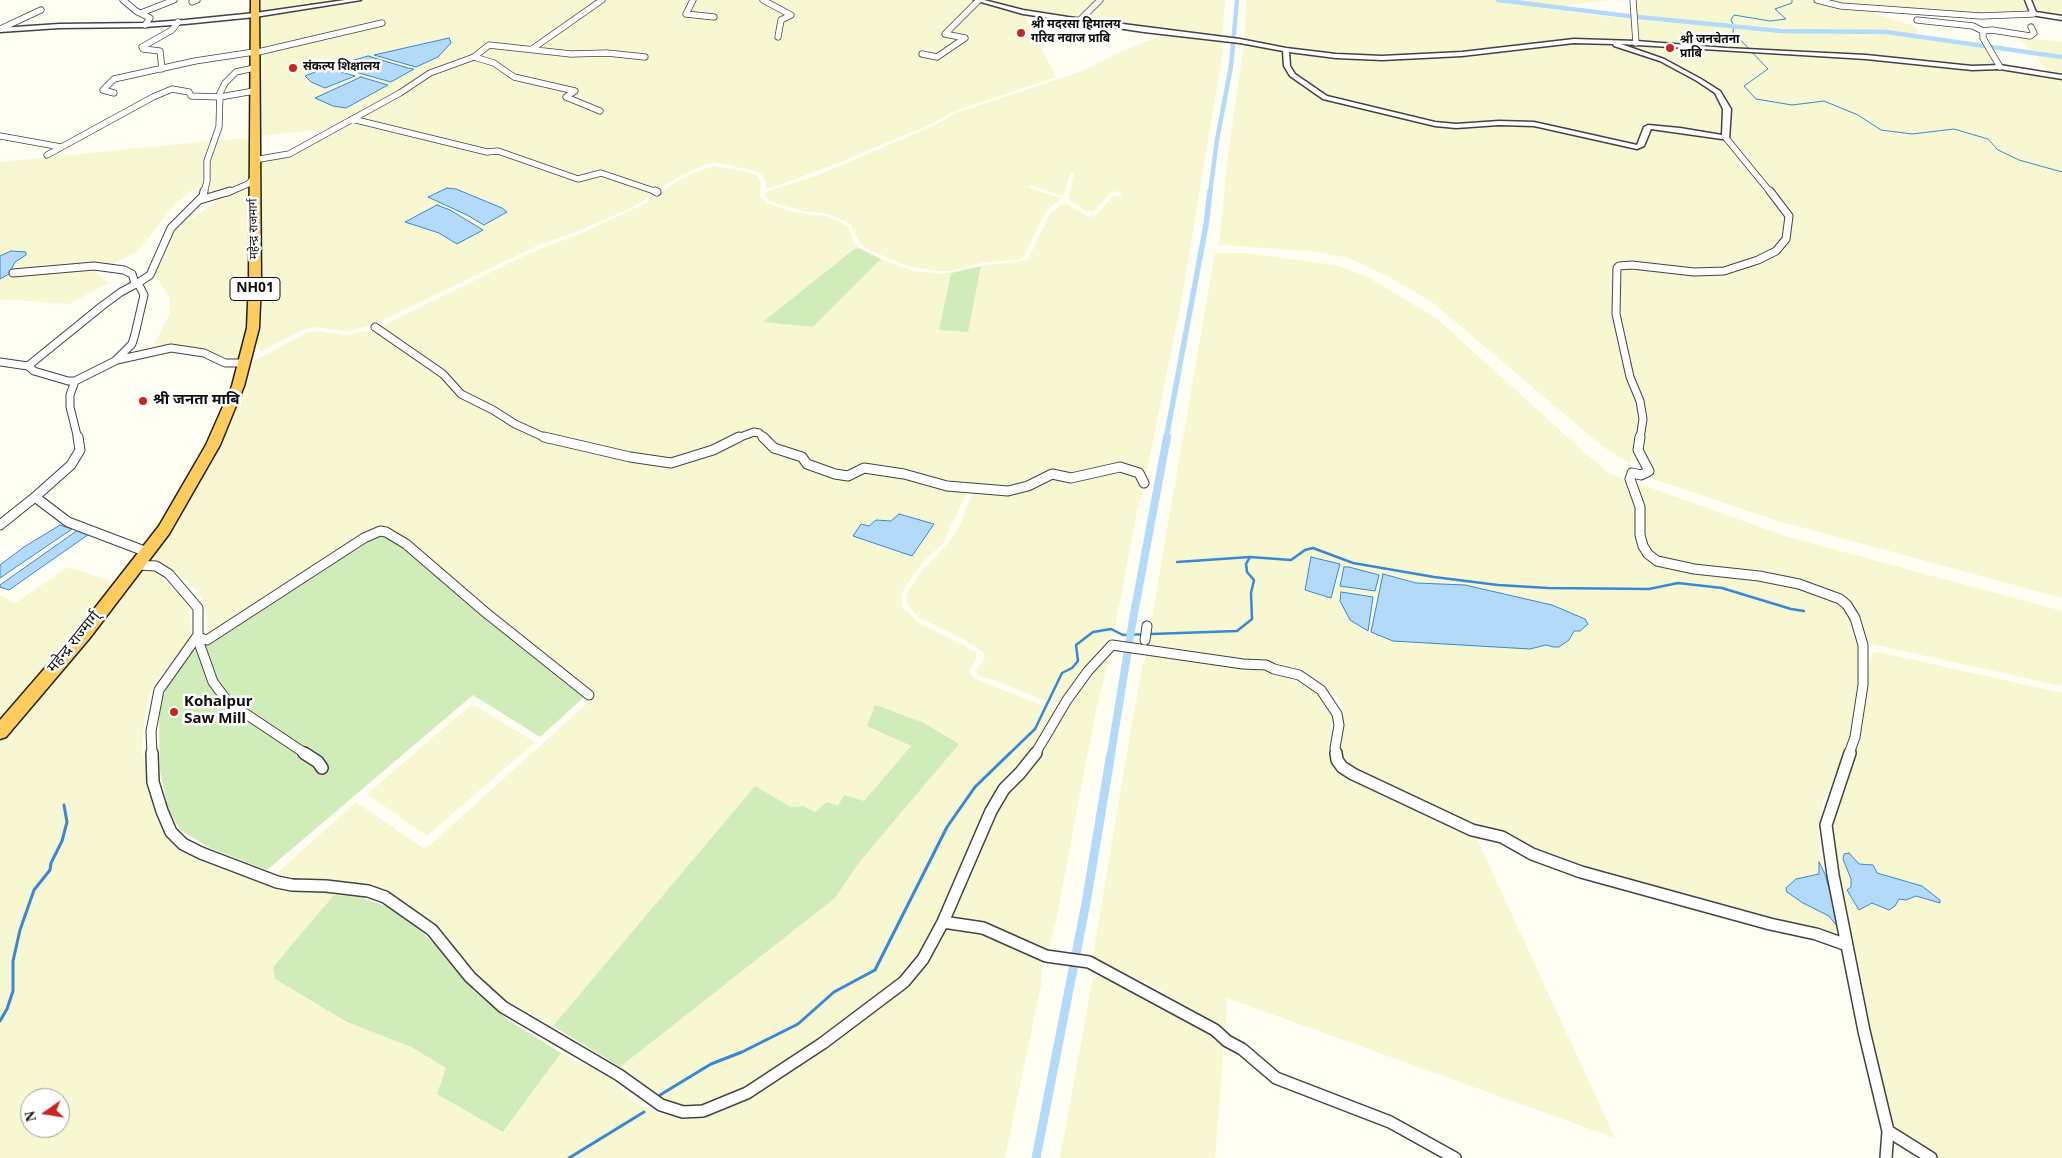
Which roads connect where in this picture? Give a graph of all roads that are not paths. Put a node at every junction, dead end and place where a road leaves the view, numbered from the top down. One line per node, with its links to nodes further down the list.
1 (123, 0): 14 (street)
2 (174, 0): 14 (street)
3 (255, 0): 16 (highway, महेन्द्र राजमार्ग / NH01)
4 (358, 0): 16 (street)
5 (602, 0): 30 (street)
6 (693, 0): 17 (street)
7 (762, 0): 27 (street)
8 (980, 0): 19 (street); 33 (street)
9 (1100, 0): 19 (street)
10 (1633, 0): 29 (street)
11 (1817, 0): 15 (street)
12 (2028, 0): 15 (street)
13 (41, 10): 25 (street)
14 (141, 13): 23 (street)
15 (2033, 14): 18 (street)
16 (255, 15): 21 (street); 32 (highway, महेन्द्र राजमार्ग / NH01)
17 (714, 16)
18 (2062, 18)
19 (1079, 20): 31 (street)
20 (1917, 20): 26 (street)
21 (178, 22): 23 (street); 38 (street)
22 (382, 23): 32 (street)
23 (144, 25): 25 (street)
24 (2031, 26): 26 (street)
25 (0, 29)
26 (1984, 32): 36 (street)
27 (778, 37)
28 (1611, 42): 29 (street); 31 (street); 46 (street)
29 (1636, 43): 36 (street)
30 (532, 49): 34 (street); 35 (street)
31 (1286, 50): 46 (street)
32 (254, 52): 37 (highway, महेन्द्र राजमार्ग / NH01); 38 (street)
33 (922, 54)
34 (646, 57)
35 (474, 58): 43 (street); 44 (street)
36 (2000, 67): 39 (street)
37 (254, 68): 40 (highway, महेन्द्र राजमार्ग / NH01); 42 (street)
38 (162, 69): 41 (street)
39 (2062, 77)
40 (254, 92): 42 (street); 49 (highway, महेन्द्र राजमार्ग / NH01)
41 (114, 93)
42 (220, 97): 47 (street); 52 (street)
43 (600, 111)
44 (352, 119): 49 (street); 51 (street)
45 (0, 136): 47 (street)
46 (1726, 138): 73 (street)
47 (61, 147): 48 (street)
48 (47, 155)
49 (254, 160): 50 (highway, महेन्द्र राजमार्ग / NH01)
50 (254, 178): 52 (street); 58 (highway, महेन्द्र राजमार्ग / NH01)
51 (657, 192)
52 (200, 200): 54 (street)
53 (13, 273): 54 (street)
54 (138, 283): 56 (street); 59 (street)
55 (375, 327): 61 (street)
56 (115, 361): 58 (street); 60 (street)
57 (0, 362): 59 (street)
58 (244, 363): 64 (highway, महेन्द्र राजमार्ग / NH01)
59 (28, 366): 60 (street)
60 (75, 381): 62 (street)
61 (1144, 483)
62 (35, 498): 63 (street); 64 (street)
63 (0, 525)
64 (148, 552): 65 (highway, महेन्द्र राज्मार्ग् / NH01)
65 (137, 565): 67 (street); 70 (highway, महेन्द्र राज्मार्ग् / NH01)
66 (1147, 626): 68 (street)
67 (197, 637): 69 (street); 71 (street); 72 (street)
68 (1144, 645): 72 (street); 73 (street)
69 (589, 695)
70 (0, 732)
71 (322, 768)
72 (942, 922): 74 (street)
73 (1847, 945): 75 (street)
74 (1046, 956): 76 (street)
75 (1888, 1131): 77 (street); 78 (street)
76 (1455, 1158)
77 (1886, 1158)
78 (1931, 1158)

